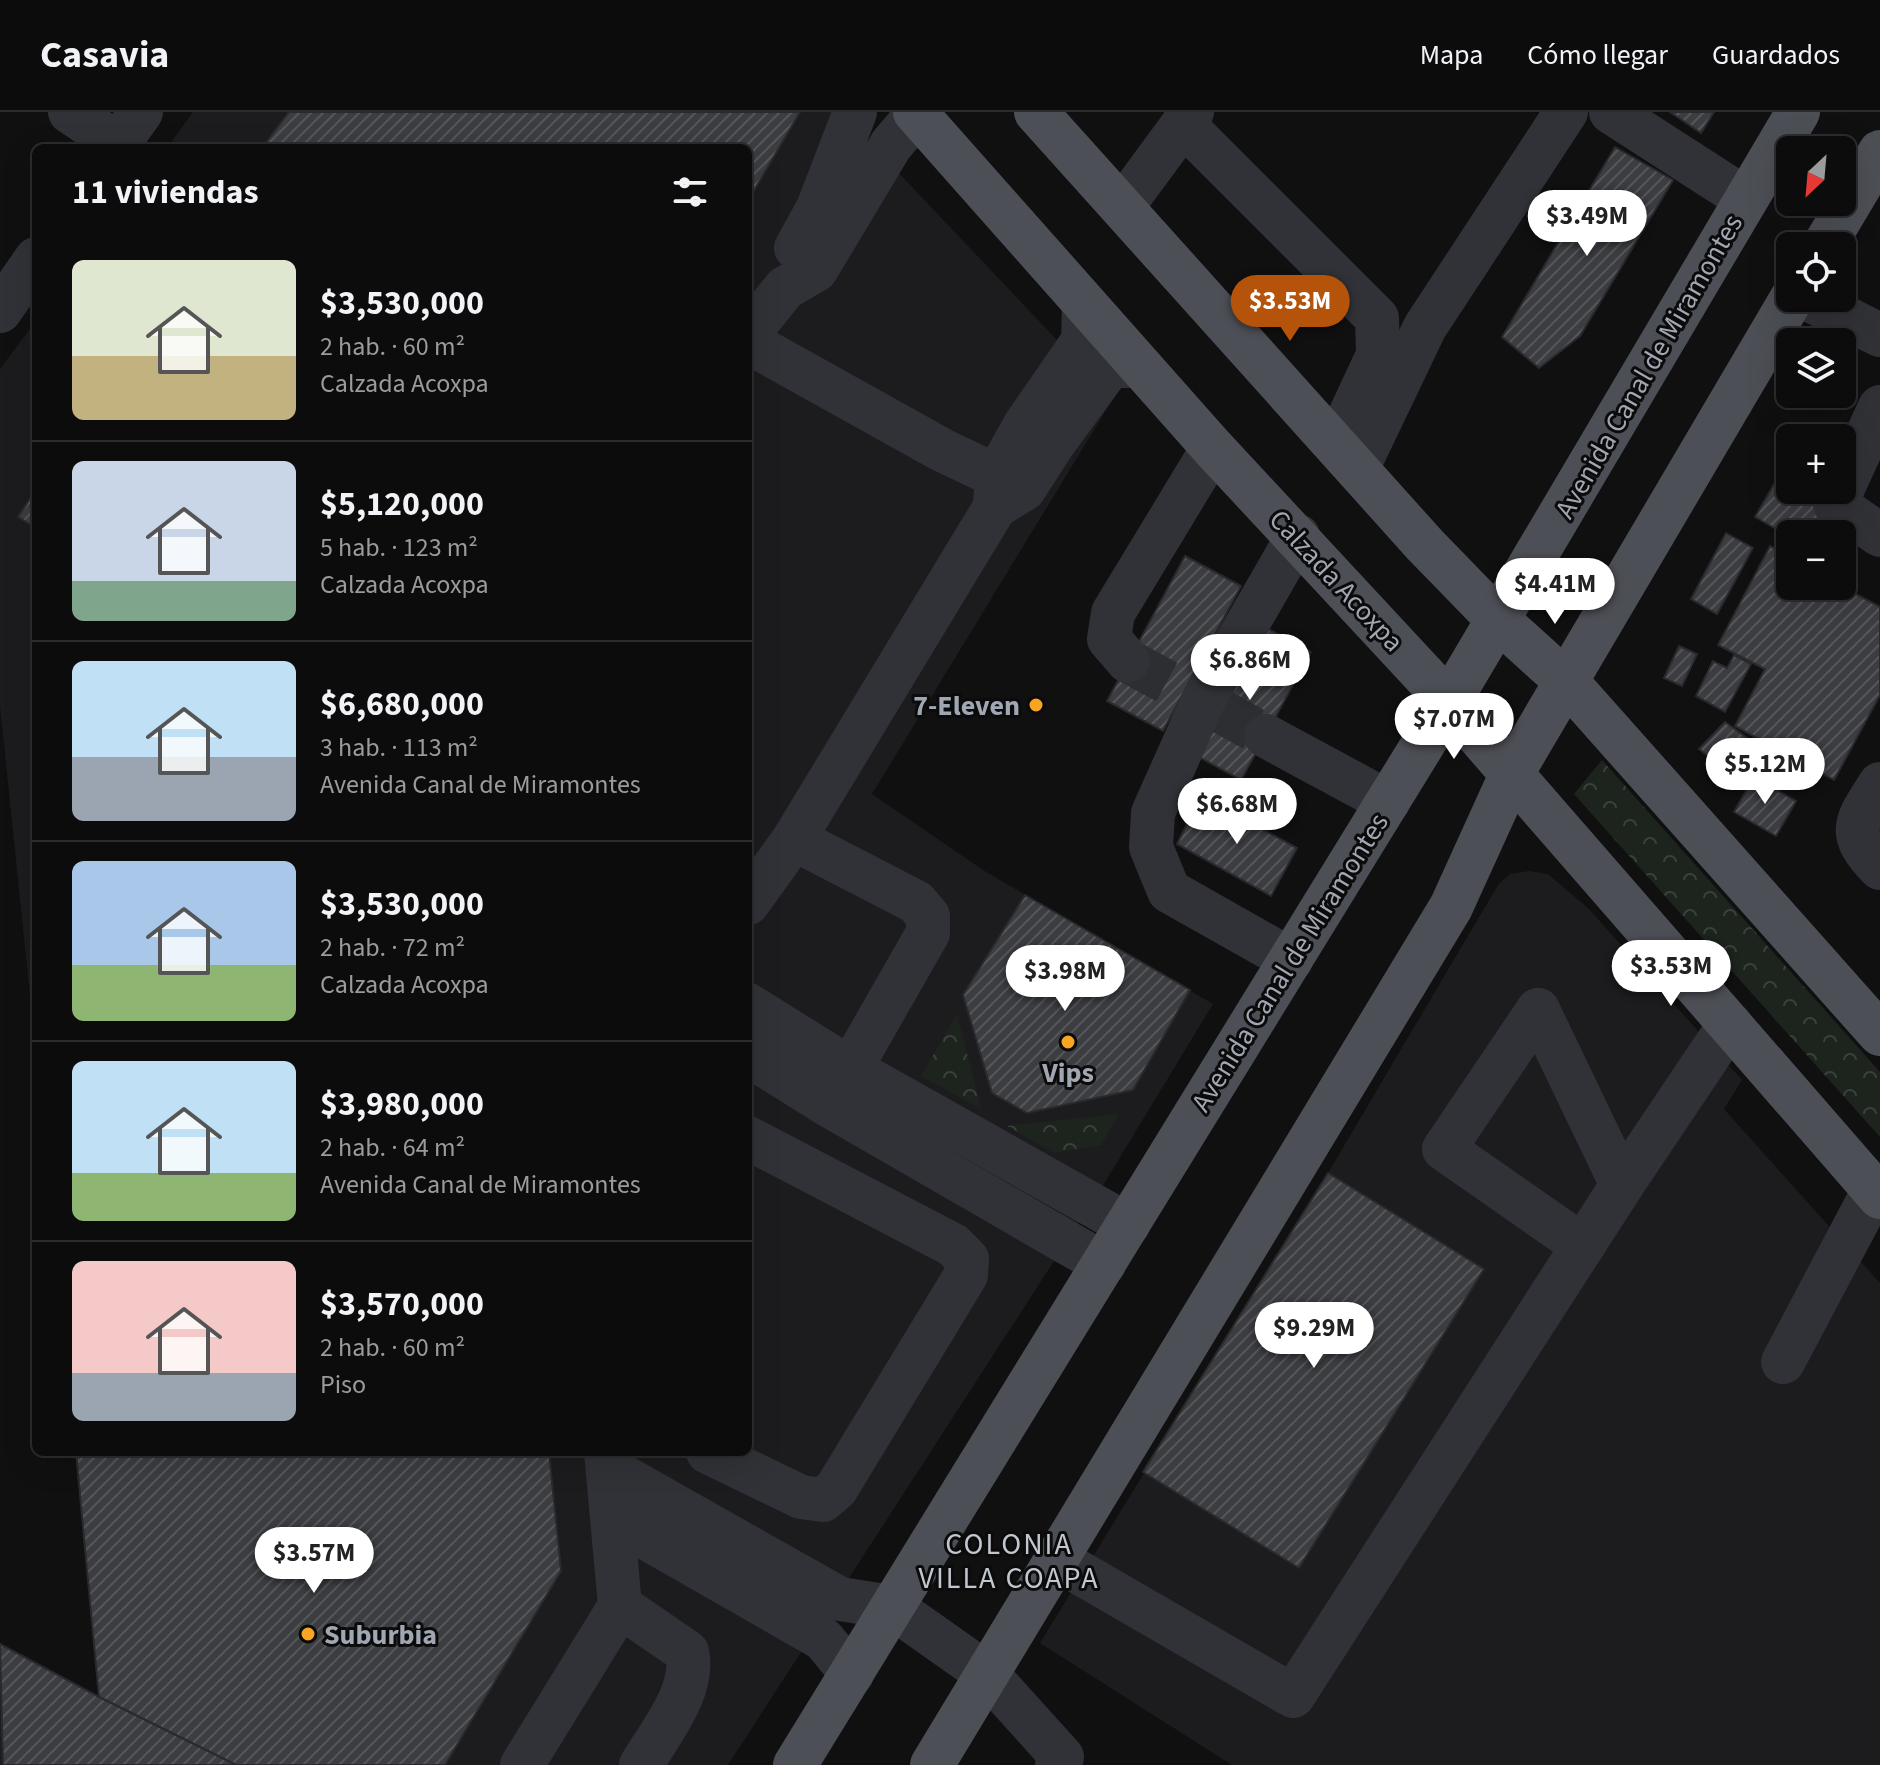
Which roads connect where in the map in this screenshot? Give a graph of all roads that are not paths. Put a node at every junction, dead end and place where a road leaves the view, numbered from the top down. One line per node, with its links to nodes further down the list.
1 (70, 112): 9 (street)
2 (855, 112): 15 (street)
3 (1036, 112): 12 (main road)
4 (1566, 112): 26 (street)
5 (1611, 112): 11 (street)
6 (1798, 112): 11 (main road, Avenida Canal de Miramontes)
7 (916, 113): 15 (street); 16 (main road, Calzada Acoxpa)
8 (1187, 118): 12 (street); 26 (street)
9 (124, 135)
10 (1880, 152): 13 (main road)
11 (1746, 199): 32 (main road, Avenida Canal de Miramontes)
12 (1122, 207): 26 (main road)
13 (1832, 232)
14 (32, 265): 17 (street)
15 (785, 288): 20 (street)
16 (1084, 306): 23 (main road, Calzada Acoxpa); 28 (street)
17 (0, 311)
18 (1784, 312): 34 (main road)
19 (1834, 312): 21 (street)
20 (752, 329)
21 (1880, 335)
22 (752, 344): 28 (street)
23 (1139, 366): 25 (main road, Calzada Acoxpa); 28 (street)
24 (1880, 407): 27 (street)
25 (1213, 448): 31 (main road, Calzada Acoxpa); 33 (street)
26 (1347, 457): 32 (main road)
27 (1856, 459)
28 (1006, 490): 40 (street)
29 (1835, 504): 30 (street)
30 (1880, 535)
31 (1298, 536): 35 (main road, Calzada Acoxpa); 43 (street)
32 (1496, 618): 34 (main road); 35 (main road, Avenida Canal de Miramontes)
33 (1128, 661)
34 (1568, 683): 37 (main road); 46 (main road)
35 (1449, 702): 37 (main road, Calzada Acoxpa); 39 (main road, Avenida Canal de Miramontes)
36 (1266, 736): 39 (street)
37 (1511, 775): 45 (main road, Calzada Acoxpa); 60 (main road)
38 (1880, 784): 41 (street)
39 (1388, 802): 43 (main road, Avenida Canal de Miramontes)
40 (794, 839): 42 (street); 48 (street)
41 (1880, 868)
42 (752, 897)
43 (1291, 960): 53 (main road, Avenida Canal de Miramontes)
44 (752, 1007): 48 (street)
45 (1730, 1024): 51 (street); 52 (main road, Calzada Acoxpa)
46 (1880, 1034)
47 (752, 1057): 49 (street)
48 (849, 1068): 49 (street); 53 (street)
49 (830, 1106): 55 (street)
50 (752, 1140): 57 (street)
51 (1622, 1185): 54 (street); 54 (street)
52 (1877, 1194): 56 (street)
53 (1128, 1225): 55 (main road, Avenida Canal de Miramontes)
54 (1583, 1246): 60 (street)
55 (1104, 1264): 62 (main road, Avenida Canal de Miramontes)
56 (1783, 1362)
57 (716, 1456)
58 (607, 1460): 59 (street); 62 (street)
59 (613, 1519): 61 (street); 63 (street)
60 (1056, 1559): 64 (main road)
61 (620, 1606): 65 (street); 66 (street)
62 (892, 1607): 63 (main road, Avenida Canal de Miramontes); 64 (street)
63 (852, 1674): 67 (main road, Avenida Canal de Miramontes)
64 (987, 1674): 68 (main road); 69 (street)
65 (522, 1765)
66 (641, 1765)
67 (795, 1765)
68 (932, 1765)
69 (1057, 1765)

